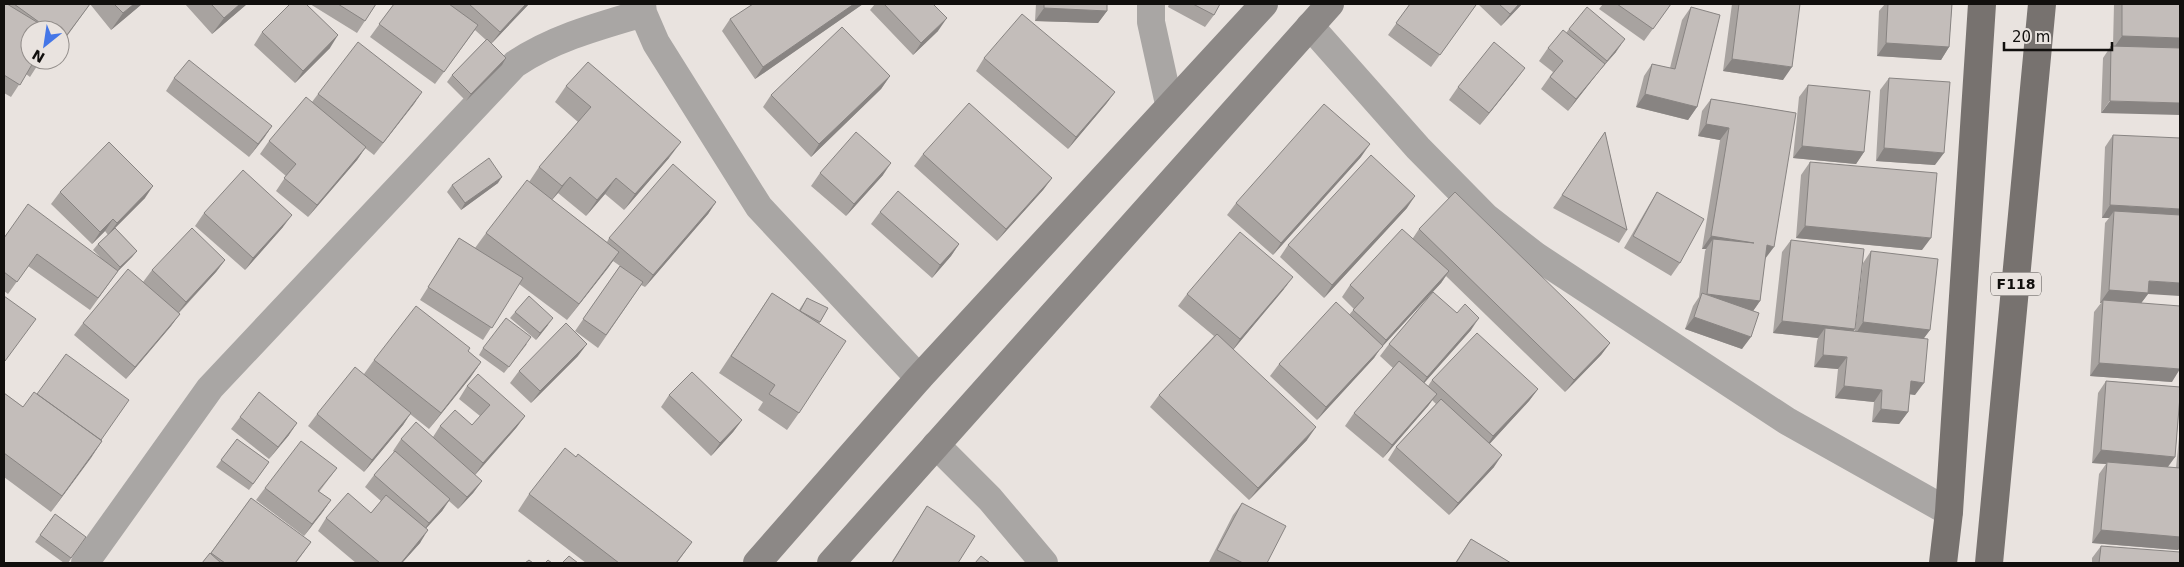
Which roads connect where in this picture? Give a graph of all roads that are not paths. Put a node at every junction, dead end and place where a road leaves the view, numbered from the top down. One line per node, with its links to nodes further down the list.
1 (1151, 4): 8 (street)
2 (1264, 4): 8 (main road)
3 (1330, 4): 7 (main road)
4 (1982, 4): 11 (main road)
5 (2042, 4): 17 (main road, F118)
6 (643, 8): 9 (street); 12 (street)
7 (1310, 26): 10 (main road); 11 (street)
8 (1169, 104): 9 (main road)
9 (920, 378): 13 (main road)
10 (936, 445): 14 (main road); 15 (street)
11 (1950, 512): 16 (main road)
12 (85, 563)
13 (757, 563)
14 (831, 563)
15 (1044, 563)
16 (1943, 563)
17 (1989, 563)

